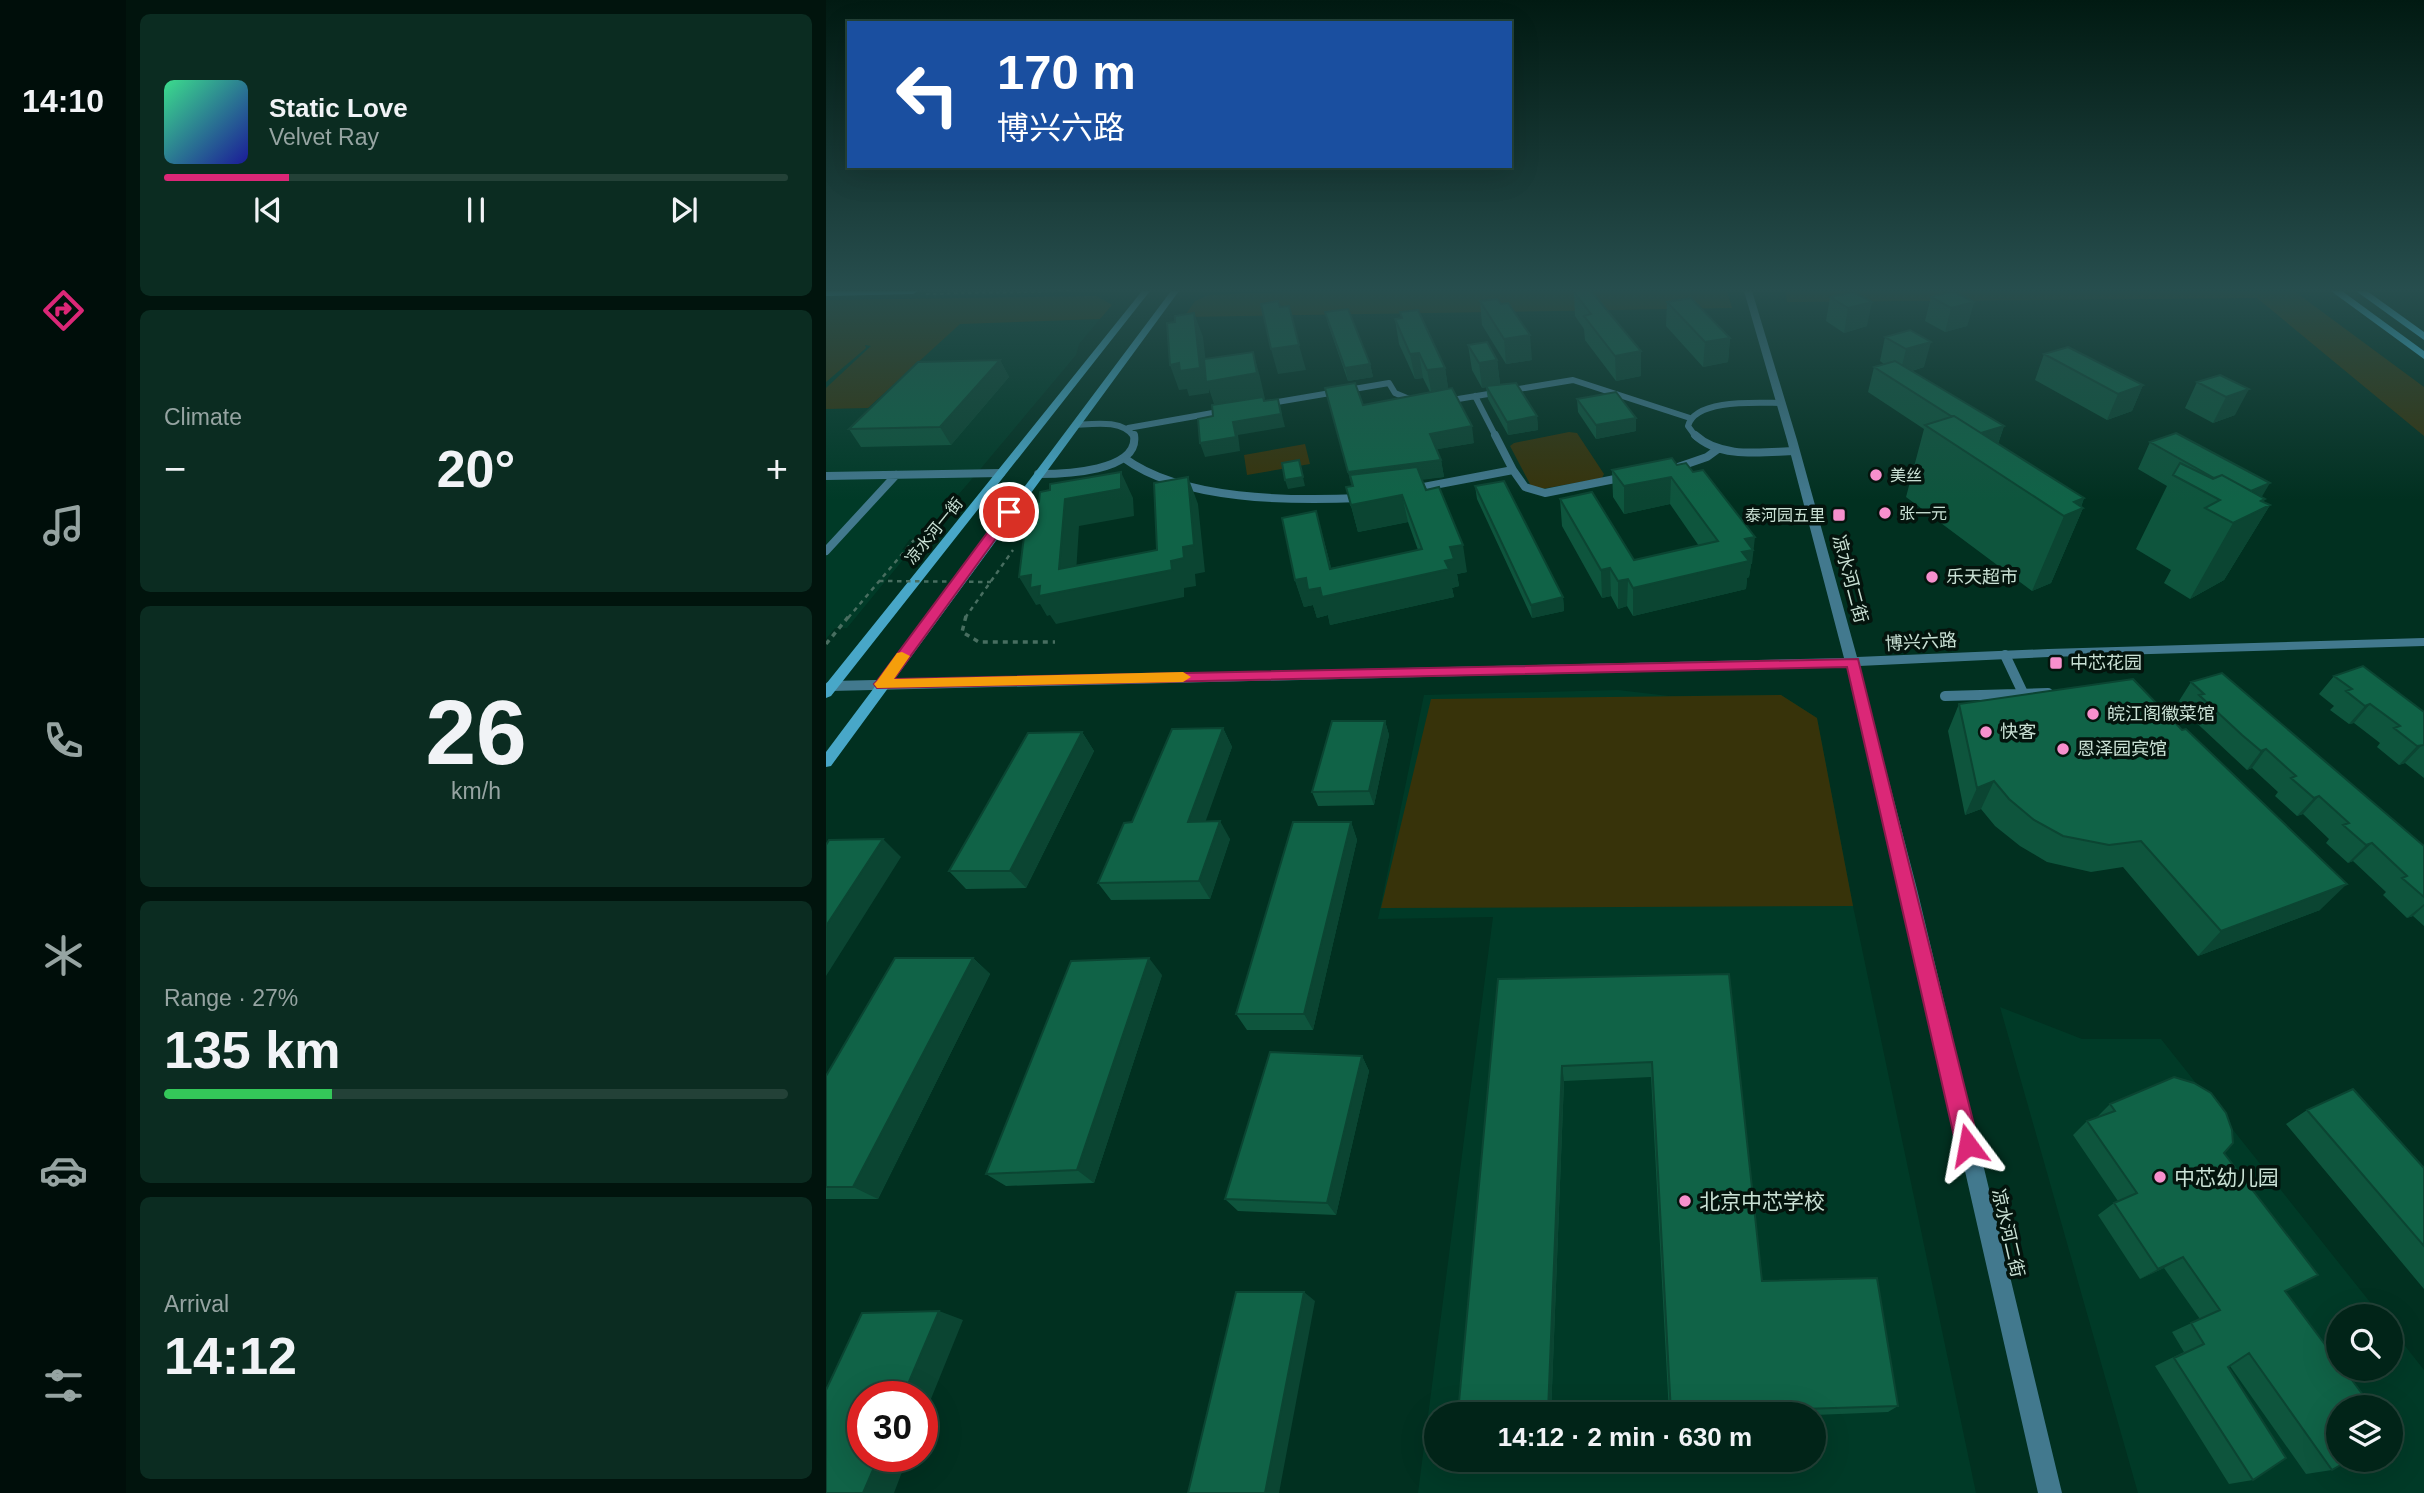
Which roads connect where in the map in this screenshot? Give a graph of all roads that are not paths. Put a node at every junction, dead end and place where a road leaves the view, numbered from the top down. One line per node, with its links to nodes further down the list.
1 (1090, 361): 18 (main road, 凉水河一街)
2 (1123, 361): 11 (main road)
3 (1769, 361): 7 (street, 凉水河二街)
4 (1475, 396): 6 (lane); 10 (lane); 16 (lane)
5 (1428, 402): 8 (lane)
6 (1440, 402)
7 (1782, 403): 10 (lane); 14 (street, 凉水河二街)
8 (1251, 406)
9 (1238, 409): 12 (lane)
10 (1690, 418): 13 (lane)
11 (1075, 425): 12 (lane); 19 (main road)
12 (1128, 428): 15 (lane)
13 (1718, 449): 14 (lane); 17 (lane)
14 (1795, 451): 28 (street, 凉水河二街)
15 (1124, 458): 19 (lane); 24 (lane)
16 (1513, 470): 21 (lane); 23 (lane)
17 (1663, 470)
18 (1001, 472): 20 (lane); 30 (main road, 凉水河一街)
19 (1038, 474): 29 (main road)
20 (896, 475): 22 (lane); 25 (lane)
21 (1636, 475)
22 (826, 476)
23 (1407, 490)
24 (1370, 497)
25 (826, 551)
26 (2424, 642): 27 (street, 博兴六路)
27 (2005, 655): 28 (street, 博兴六路); 32 (lane)
28 (1853, 662): 29 (street, 博兴六路); 35 (street, 凉水河二街)
29 (882, 684): 30 (street, 博兴六路); 34 (main road)
30 (829, 689)
31 (2060, 692): 32 (lane)
32 (2023, 693): 33 (lane)
33 (1945, 695)
34 (826, 762)
35 (2050, 1493)

